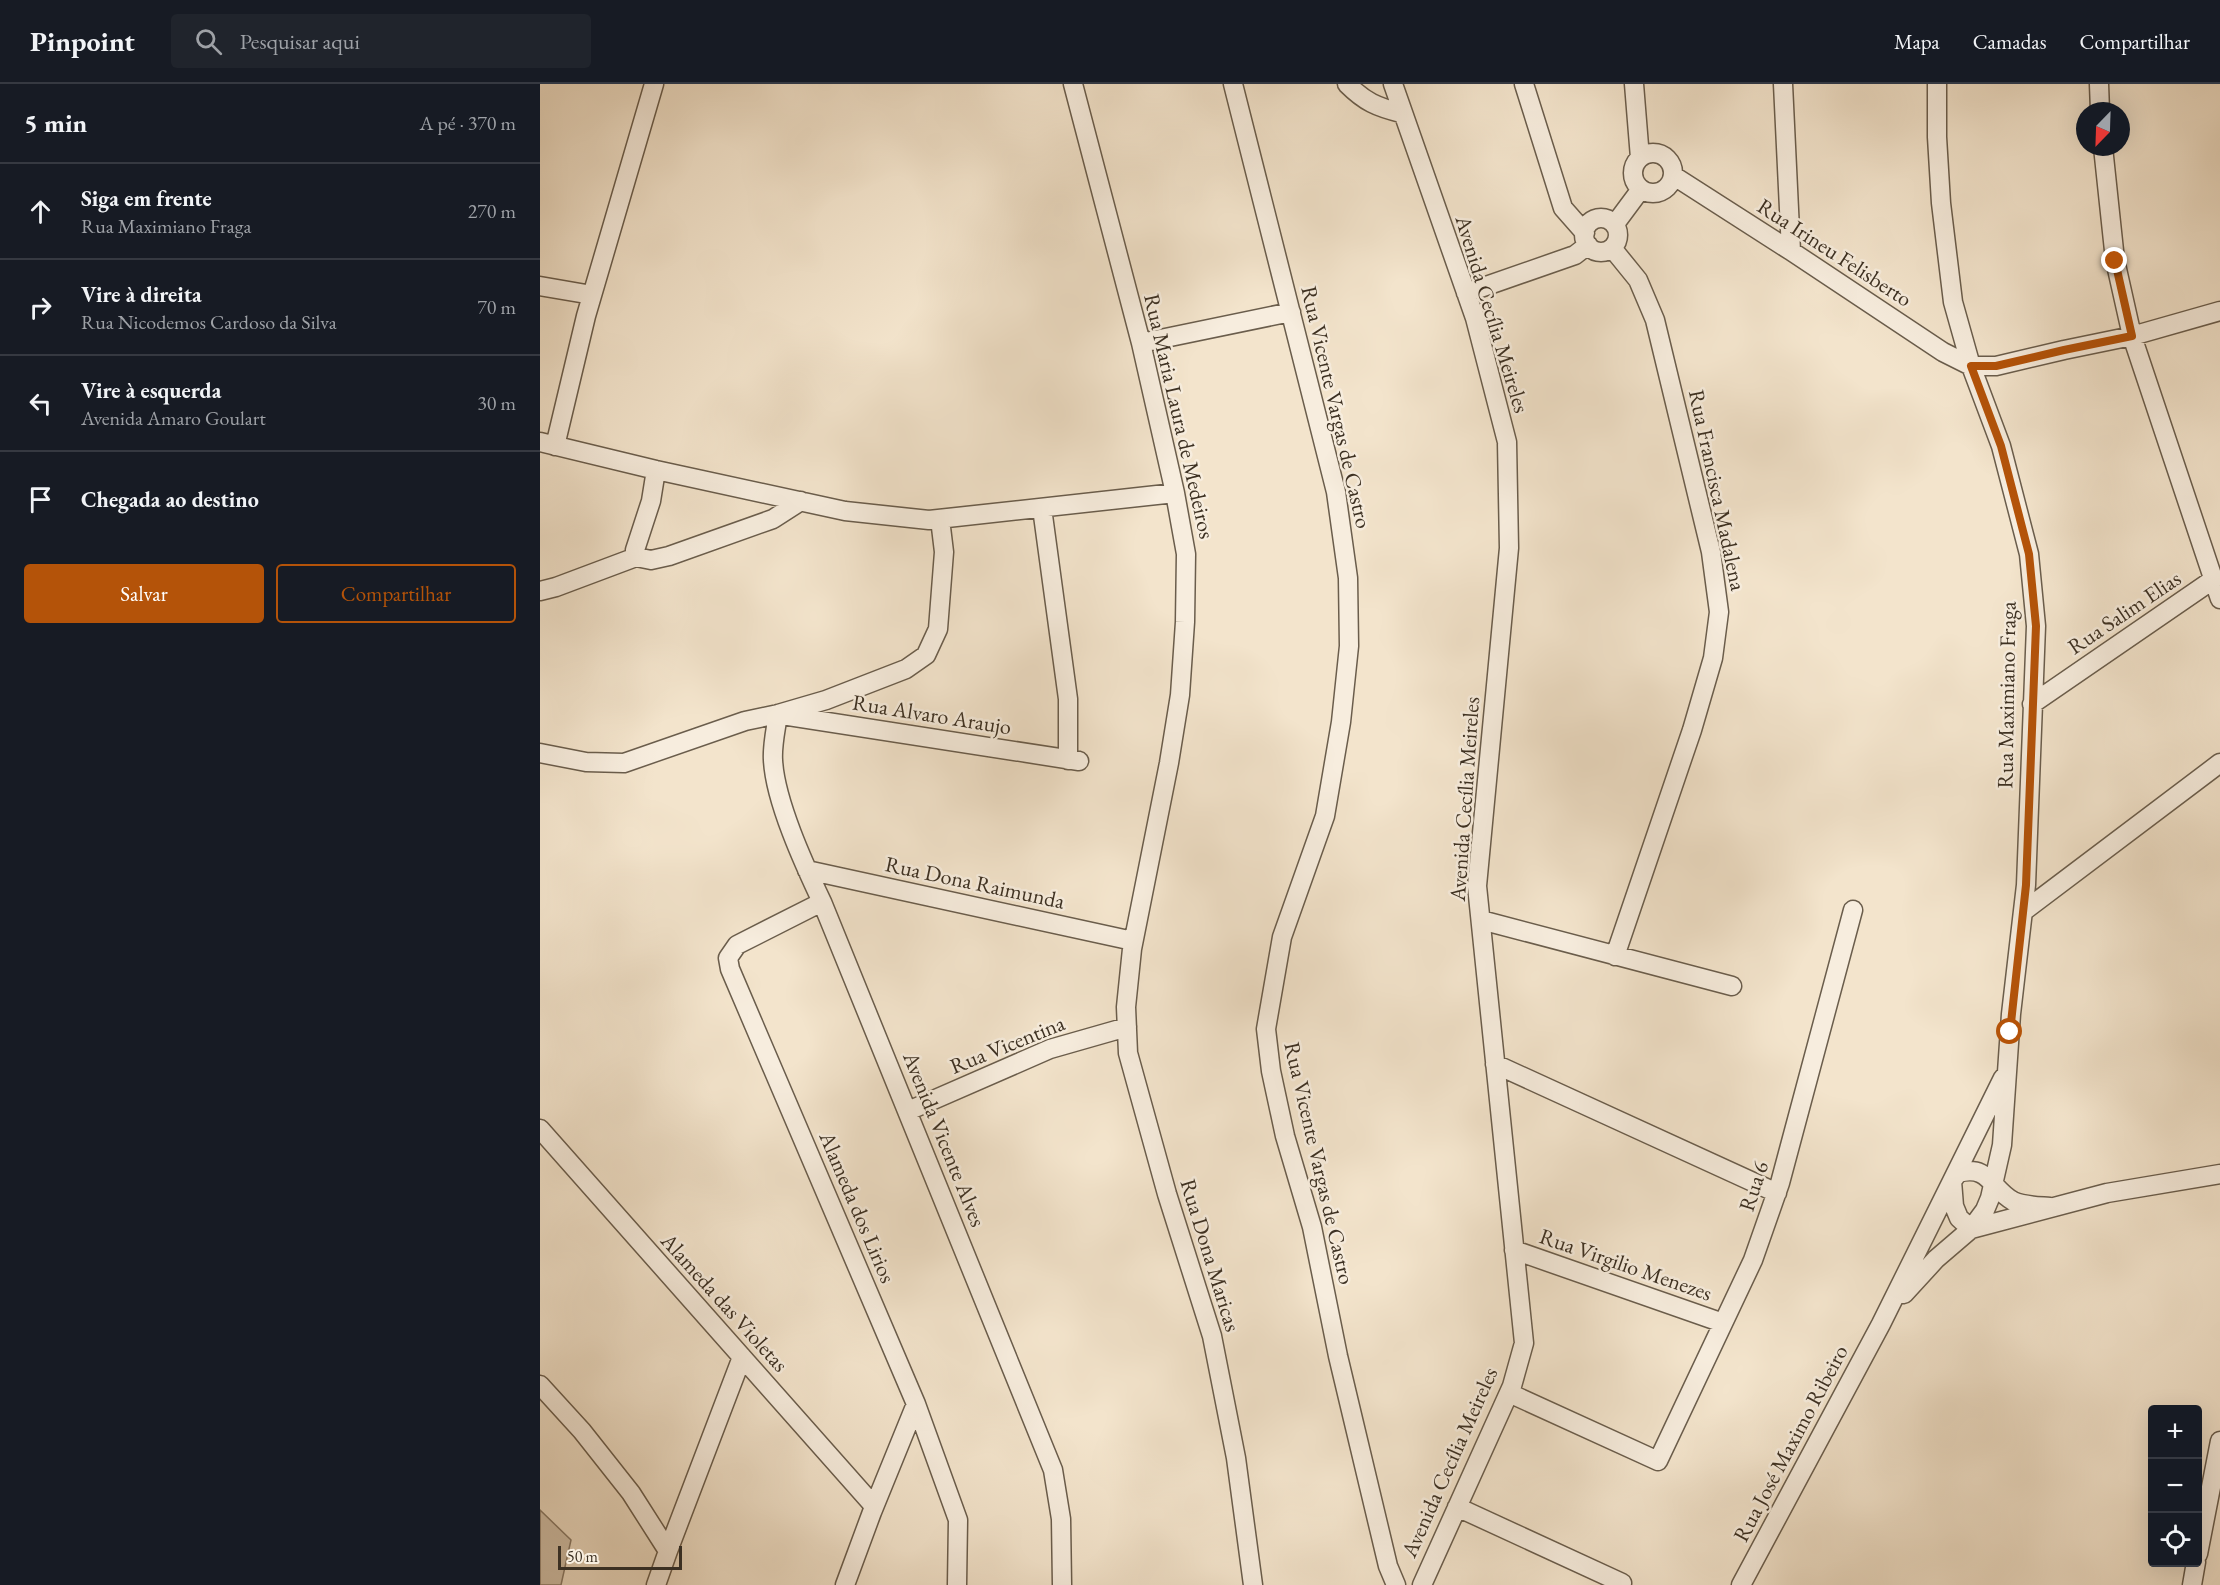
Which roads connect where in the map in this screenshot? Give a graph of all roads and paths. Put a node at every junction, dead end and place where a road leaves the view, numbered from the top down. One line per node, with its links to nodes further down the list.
1 (654, 84): 23 (street)
2 (1073, 84): 27 (street, Rua Maria Laura de Medeiros)
3 (1233, 84): 25 (street, Rua Vicente Vargas de Castro)
4 (1347, 84): 12 (street)
5 (1393, 84): 12 (street, Avenida Cecília Meireles)
6 (1524, 84): 18 (street)
7 (1634, 84): 14 (street)
8 (1783, 84): 20 (street)
9 (1938, 84): 28 (street, Rua Maximiano Fraga)
10 (2099, 84): 11 (street)
11 (2100, 102)
12 (1401, 113): 22 (street, Avenida Cecília Meireles)
13 (2104, 156): 26 (street)
14 (1640, 158): 15 (street); 16 (street)
15 (1674, 176): 16 (street); 20 (street, Rua Irineu Felisberto)
16 (1641, 189): 17 (street)
17 (1615, 224): 18 (street); 19 (street)
18 (1586, 239): 19 (street); 22 (street)
19 (1612, 249): 49 (street, Rua Francisca Madalena)
20 (1791, 250): 28 (street, Rua Irineu Felisberto)
21 (540, 286): 23 (street)
22 (1466, 293): 47 (street, Avenida Cecília Meireles)
23 (592, 295): 29 (street)
24 (2220, 311): 26 (street)
25 (1291, 312): 27 (street); 81 (street, Rua Vicente Vargas de Castro)
26 (2132, 336): 28 (street); 36 (street)
27 (1141, 343): 31 (street, Rua Maria Laura de Medeiros)
28 (1971, 366): 39 (street, Rua Maximiano Fraga)
29 (548, 444): 30 (street)
30 (656, 470): 32 (street); 35 (street)
31 (1175, 493): 33 (street); 48 (street, Rua Maria Laura de Medeiros)
32 (801, 501): 34 (street); 35 (street)
33 (1042, 508): 34 (street); 40 (street, Rua Alvaro Araujo)
34 (940, 519): 40 (street)
35 (636, 557): 37 (street)
36 (2214, 579): 38 (street); 39 (street, Rua Salim Elias)
37 (540, 591)
38 (2220, 599)
39 (2032, 704): 46 (street, Rua Maximiano Fraga)
40 (778, 714): 41 (street); 43 (street, Avenida Vicente Alves)
41 (540, 753)
42 (2220, 763): 46 (street)
43 (807, 870): 44 (street, Avenida Vicente Alves); 48 (street, Rua Dona Raimunda)
44 (822, 902): 54 (street, Avenida Vicente Alves); 68 (street, Alameda dos Lirios)
45 (1853, 910): 59 (street, Rua 6)
46 (2024, 911): 53 (street, Rua Maximiano Fraga)
47 (1481, 920): 49 (street); 52 (street, Avenida Cecília Meireles)
48 (1133, 941): 51 (street, Rua Dona Maricas)
49 (1615, 956): 50 (street)
50 (1732, 986)
51 (1127, 1027): 54 (street, Rua Vicentina); 80 (street, Rua Dona Maricas)
52 (1495, 1064): 59 (street); 62 (street, Avenida Cecília Meireles)
53 (2008, 1067): 57 (street, Rua Maximiano Fraga); 58 (street, Rua Maximiano Fraga)
54 (908, 1111): 79 (street, Avenida Vicente Alves)
55 (540, 1129): 65 (street, Alameda das Violetas)
56 (2220, 1174): 60 (street, Rua José Maximo Ribeiro)
57 (1952, 1181): 58 (street, Rua José Maximo Ribeiro); 61 (street); 64 (street, Rua José Maximo Ribeiro)
58 (1995, 1183): 60 (street, Rua José Maximo Ribeiro); 61 (street, Rua Maximiano Fraga)
59 (1777, 1193): 63 (street, Rua 6)
60 (2050, 1207): 61 (street, Rua José Maximo Ribeiro)
61 (1971, 1229): 64 (street, Rua José Maximo Ribeiro)
62 (1514, 1250): 63 (street, Rua Virgilio Menezes); 67 (street, Avenida Cecília Meireles)
63 (1723, 1323): 67 (street, Rua 6)
64 (1881, 1324): 83 (street, Rua José Maximo Ribeiro)
65 (742, 1357): 70 (street, Alameda das Violetas); 73 (street)
66 (540, 1385): 73 (street)
67 (1509, 1393): 71 (street, Avenida Cecília Meireles)
68 (916, 1404): 70 (street); 78 (street, Alameda dos Lirios)
69 (2220, 1441): 72 (street)
70 (874, 1506): 77 (street)
71 (1457, 1507): 75 (street); 82 (street, Avenida Cecília Meireles)
72 (2202, 1533)
73 (668, 1551): 76 (street)
74 (2195, 1567): 84 (street)
75 (1622, 1583)
76 (656, 1585)
77 (845, 1585)
78 (957, 1585)
79 (1062, 1585)
80 (1253, 1585)
81 (1396, 1585)
82 (1422, 1585)
83 (1740, 1585)
84 (2192, 1585)

